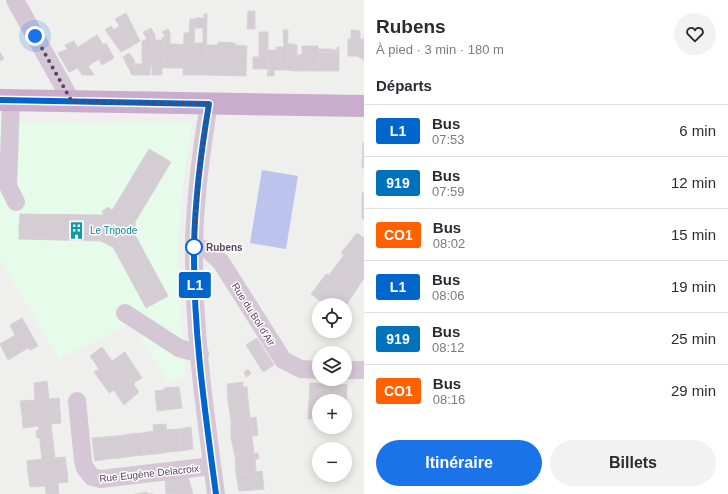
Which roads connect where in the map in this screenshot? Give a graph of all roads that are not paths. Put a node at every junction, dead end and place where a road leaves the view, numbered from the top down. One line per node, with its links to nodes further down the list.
1 (14, 0): 3 (street)
2 (6, 100): 3 (main road); 6 (street)
3 (72, 102): 4 (main road)
4 (209, 104): 5 (main road); 7 (street)
5 (364, 106)
6 (16, 202)
7 (194, 247): 9 (street); 10 (street, Rue du Bol d'Air)
8 (125, 313): 9 (street)
9 (200, 354): 14 (street)
10 (312, 370)
11 (352, 370): 12 (street)
12 (364, 370)
13 (77, 401): 14 (street, Rue Eugène Delacroix)
14 (212, 466): 15 (street)
15 (216, 494)

